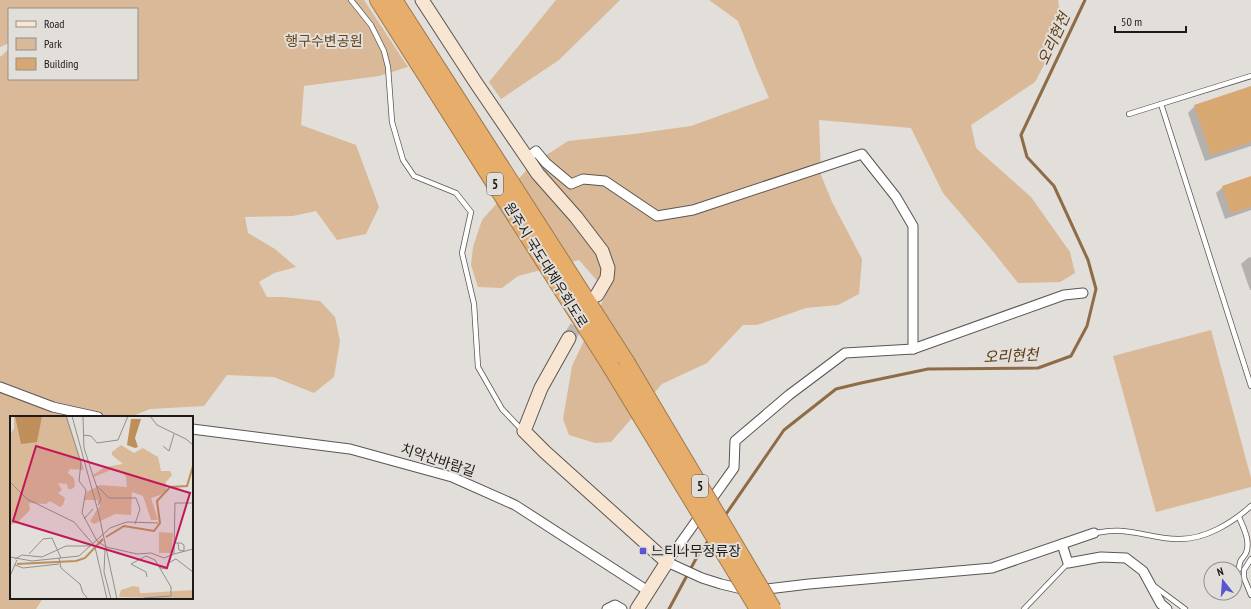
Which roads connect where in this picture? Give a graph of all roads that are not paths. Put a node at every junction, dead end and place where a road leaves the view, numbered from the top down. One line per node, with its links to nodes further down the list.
1 (351, 0): 19 (lane)
2 (378, 0): 13 (highway, 원주시 국도대체우회도로 / 5)
3 (394, 0): 13 (highway, 원주시 국도대체우회도로 / 5)
4 (422, 0): 8 (street)
5 (1251, 76): 6 (lane)
6 (1161, 104): 7 (lane); 14 (lane)
7 (1129, 114)
8 (527, 158): 10 (street); 12 (street)
9 (1083, 293): 12 (street)
10 (597, 295)
11 (569, 338): 19 (street)
12 (913, 349): 27 (street)
13 (619, 365): 36 (highway, 5, bridge); 37 (highway, 5, bridge)
14 (1249, 378): 15 (lane)
15 (1251, 386)
16 (0, 388): 17 (street)
17 (94, 416)
18 (193, 430): 29 (street, 치악산바람길)
19 (524, 431): 27 (street)
20 (1251, 506): 21 (lane)
21 (1239, 517): 22 (lane); 25 (lane)
22 (1094, 533): 23 (street)
23 (1062, 544): 26 (street); 30 (street)
24 (1251, 559): 31 (lane)
25 (1240, 561)
26 (1068, 562): 28 (street); 38 (lane)
27 (672, 564): 29 (street); 30 (street)
28 (1150, 583): 39 (street); 40 (lane)
29 (648, 591): 34 (street)
30 (752, 591): 35 (lane)
31 (1251, 595)
32 (606, 609): 33 (street)
33 (622, 609)
34 (637, 609)
35 (752, 609)
36 (758, 609)
37 (773, 609)
38 (1024, 609)
39 (1167, 609)
40 (1186, 609)

